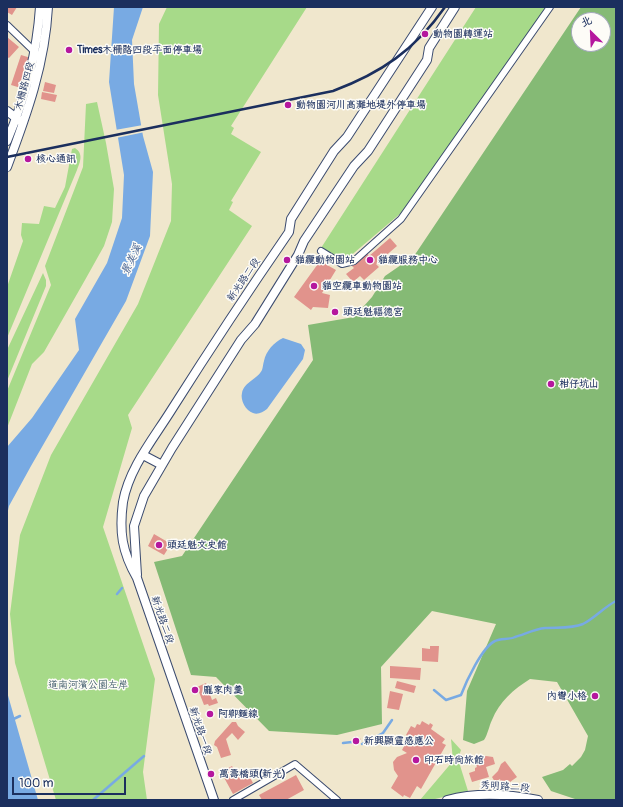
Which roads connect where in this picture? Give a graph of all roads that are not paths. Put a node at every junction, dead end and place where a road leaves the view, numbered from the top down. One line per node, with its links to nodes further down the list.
1 (40, 7): 7 (street, 木柵路四段)
2 (48, 7): 8 (street, 木柵路四段)
3 (432, 7): 15 (street, 新光路二段)
4 (455, 7): 16 (street, 新光路二段)
5 (550, 7): 14 (street)
6 (7, 25): 7 (street)
7 (35, 52): 8 (street); 10 (street, 木柵路四段)
8 (43, 55): 11 (street, 木柵路四段)
9 (7, 111): 10 (street)
10 (16, 119): 11 (street); 12 (street, 木柵路四段)
11 (24, 122): 13 (street, 木柵路四段)
12 (7, 141)
13 (7, 167)
14 (321, 251)
15 (143, 455): 16 (street); 17 (street, 新光路二段)
16 (162, 466): 17 (street, 新光路二段)
17 (137, 578): 18 (street, 新光路二段)
18 (168, 669): 19 (street, 新光路一段)
19 (214, 800)
20 (233, 800): 21 (street)
21 (337, 800)
22 (447, 800): 23 (street, 秀明路二段)
23 (538, 800)

